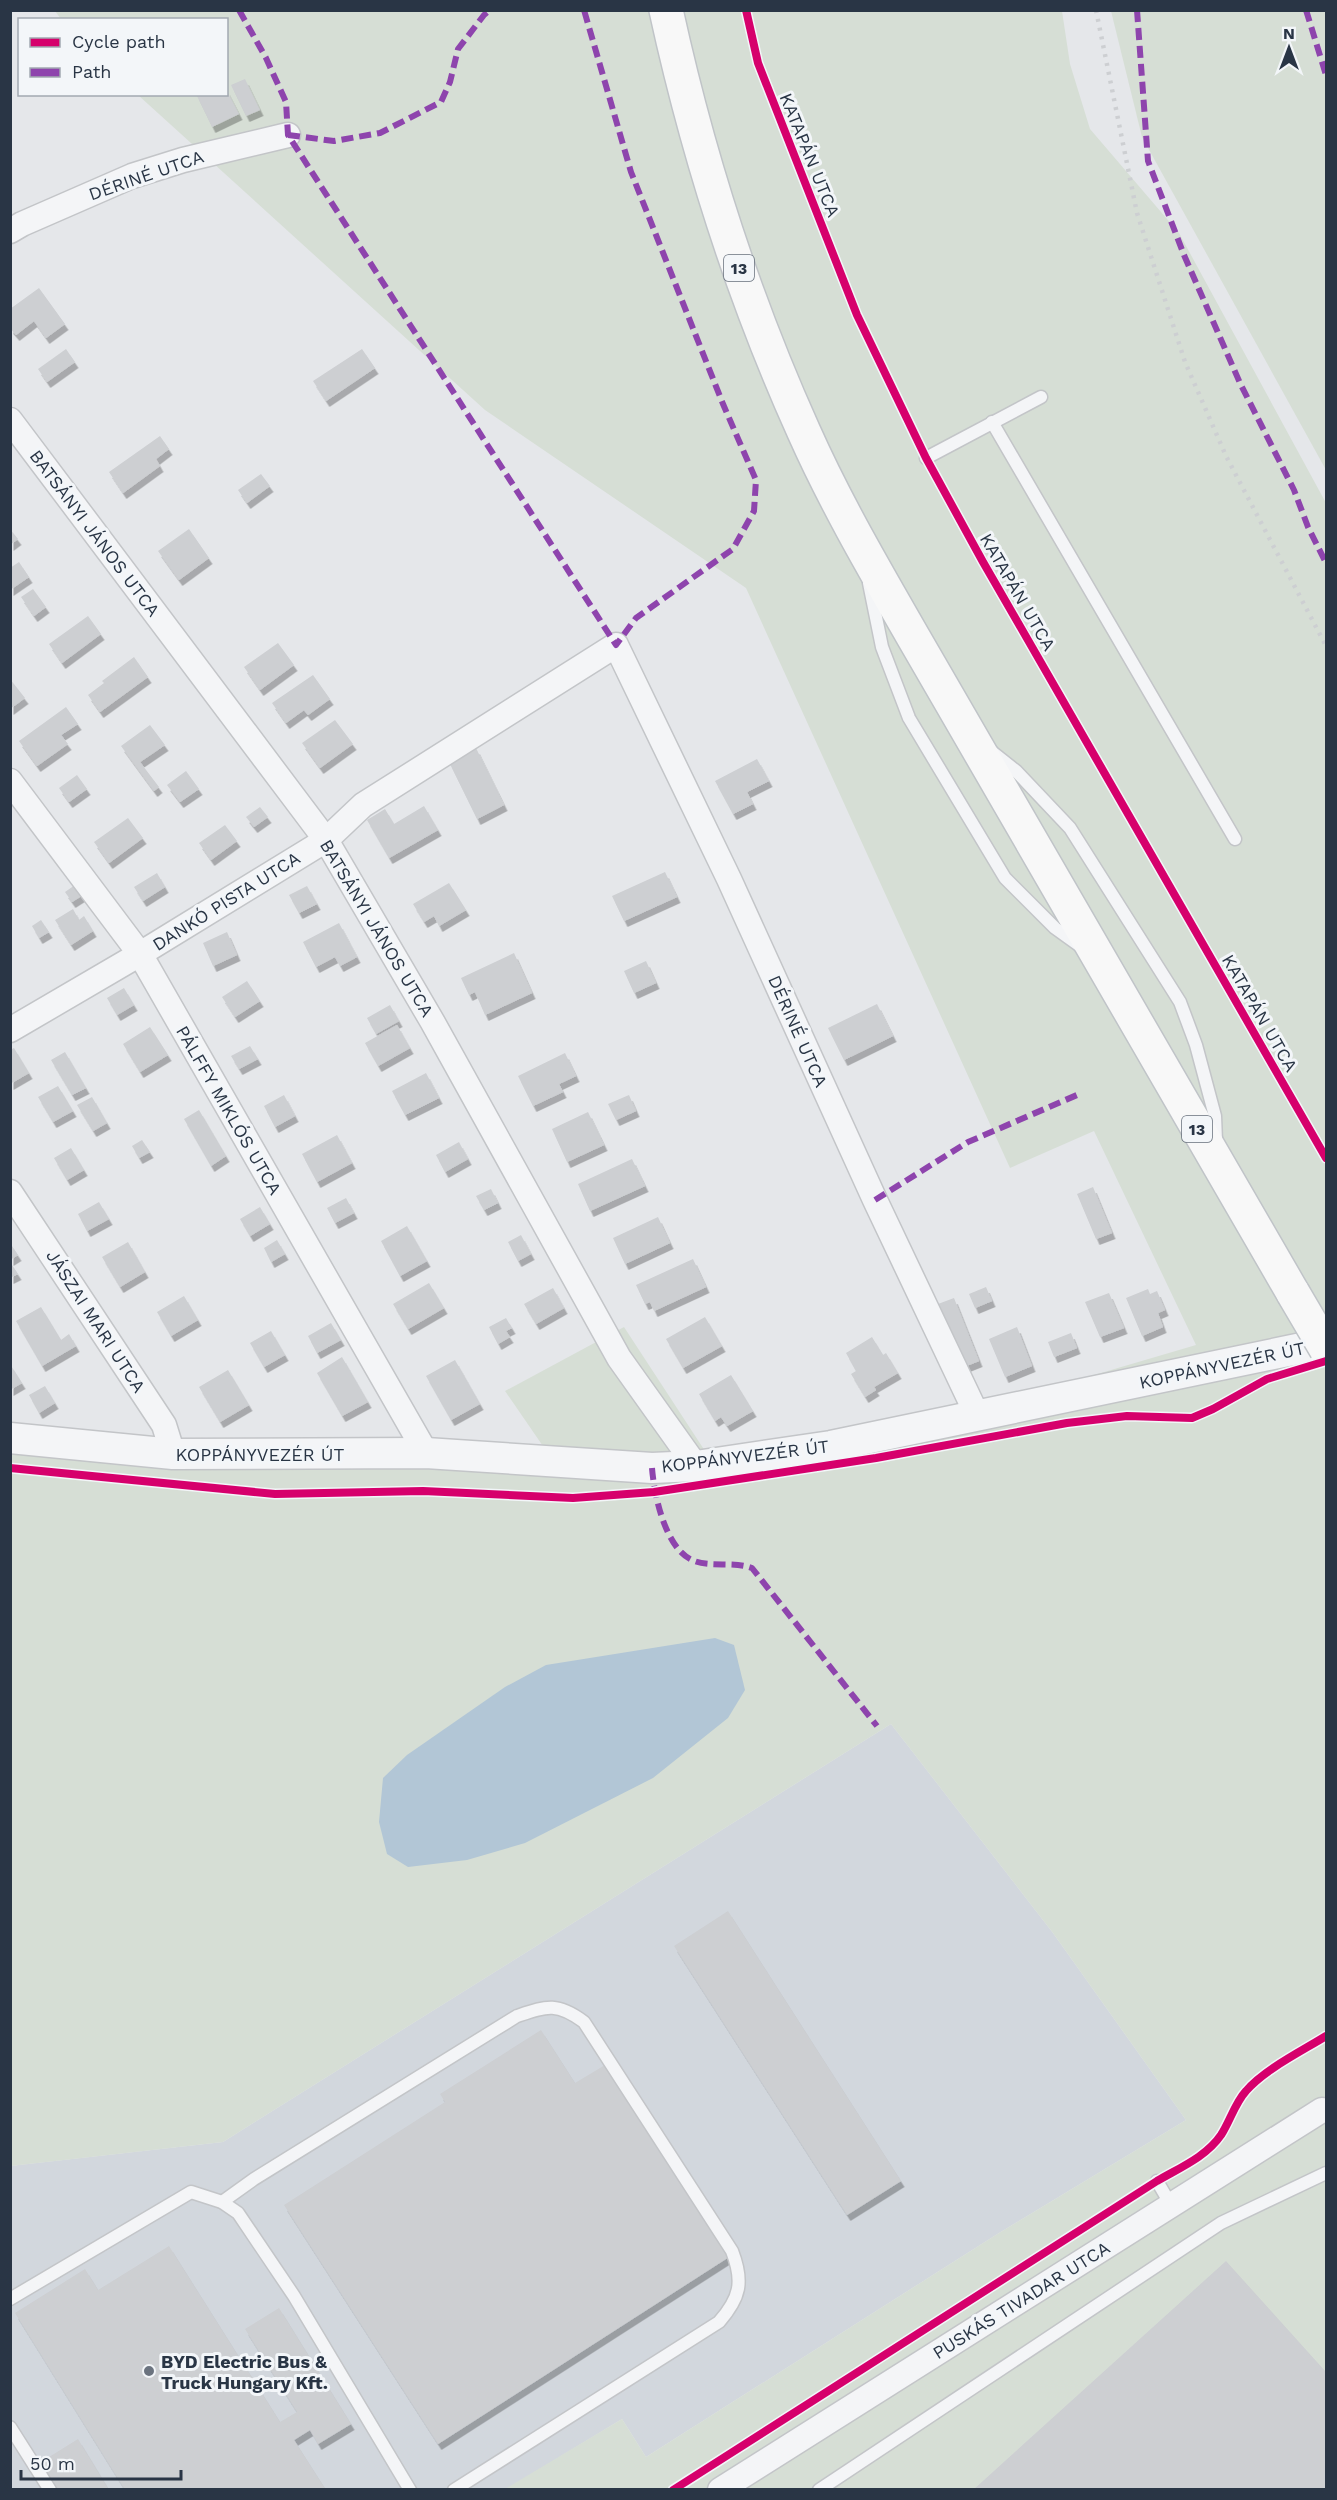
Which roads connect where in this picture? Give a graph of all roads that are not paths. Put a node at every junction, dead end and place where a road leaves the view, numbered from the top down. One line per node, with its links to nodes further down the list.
1 (666, 10): 8 (main road, 13)
2 (288, 135): 3 (street, DÉRINÉ UTCA)
3 (10, 231)
4 (1041, 397): 6 (lane)
5 (10, 420): 13 (street, BATSÁNYI JÁNOS UTCA)
6 (992, 422): 7 (lane); 12 (lane)
7 (926, 458)
8 (862, 547): 10 (main road, 13); 15 (lane)
9 (616, 645): 13 (street, DANKÓ PISTA UTCA); 21 (street, DÉRINÉ UTCA)
10 (969, 733): 15 (main road, 13); 17 (lane)
11 (10, 781): 14 (street, PÁLFFY MIKLÓS UTCA)
12 (1235, 839)
13 (326, 840): 14 (street, DANKÓ PISTA UTCA); 25 (street, BATSÁNYI JÁNOS UTCA)
14 (141, 954): 16 (street, DANKÓ PISTA UTCA); 23 (street, PÁLFFY MIKLÓS UTCA)
15 (1104, 963): 17 (main road, 13)
16 (10, 1030)
17 (1217, 1163): 20 (main road, 13, bridge)
18 (10, 1192): 24 (street, JÁSZAI MARI UTCA)
19 (1326, 1344): 21 (street, KOPPÁNYVEZÉR ÚT)
20 (1326, 1350)
21 (978, 1417): 25 (street, KOPPÁNYVEZÉR ÚT)
22 (10, 1438): 24 (street, KOPPÁNYVEZÉR ÚT)
23 (426, 1453): 24 (street, KOPPÁNYVEZÉR ÚT); 25 (street, KOPPÁNYVEZÉR ÚT)
24 (173, 1455)
25 (696, 1466)
26 (1322, 2110): 30 (street, PUSKÁS TIVADAR UTCA)
27 (1326, 2173): 37 (lane)
28 (1157, 2181): 30 (lane)
29 (222, 2202): 31 (lane); 34 (lane); 35 (lane)
30 (1171, 2205): 36 (street, PUSKÁS TIVADAR UTCA)
31 (10, 2300)
32 (10, 2427): 33 (lane)
33 (50, 2490)
34 (410, 2490)
35 (454, 2490)
36 (720, 2490)
37 (819, 2490)

